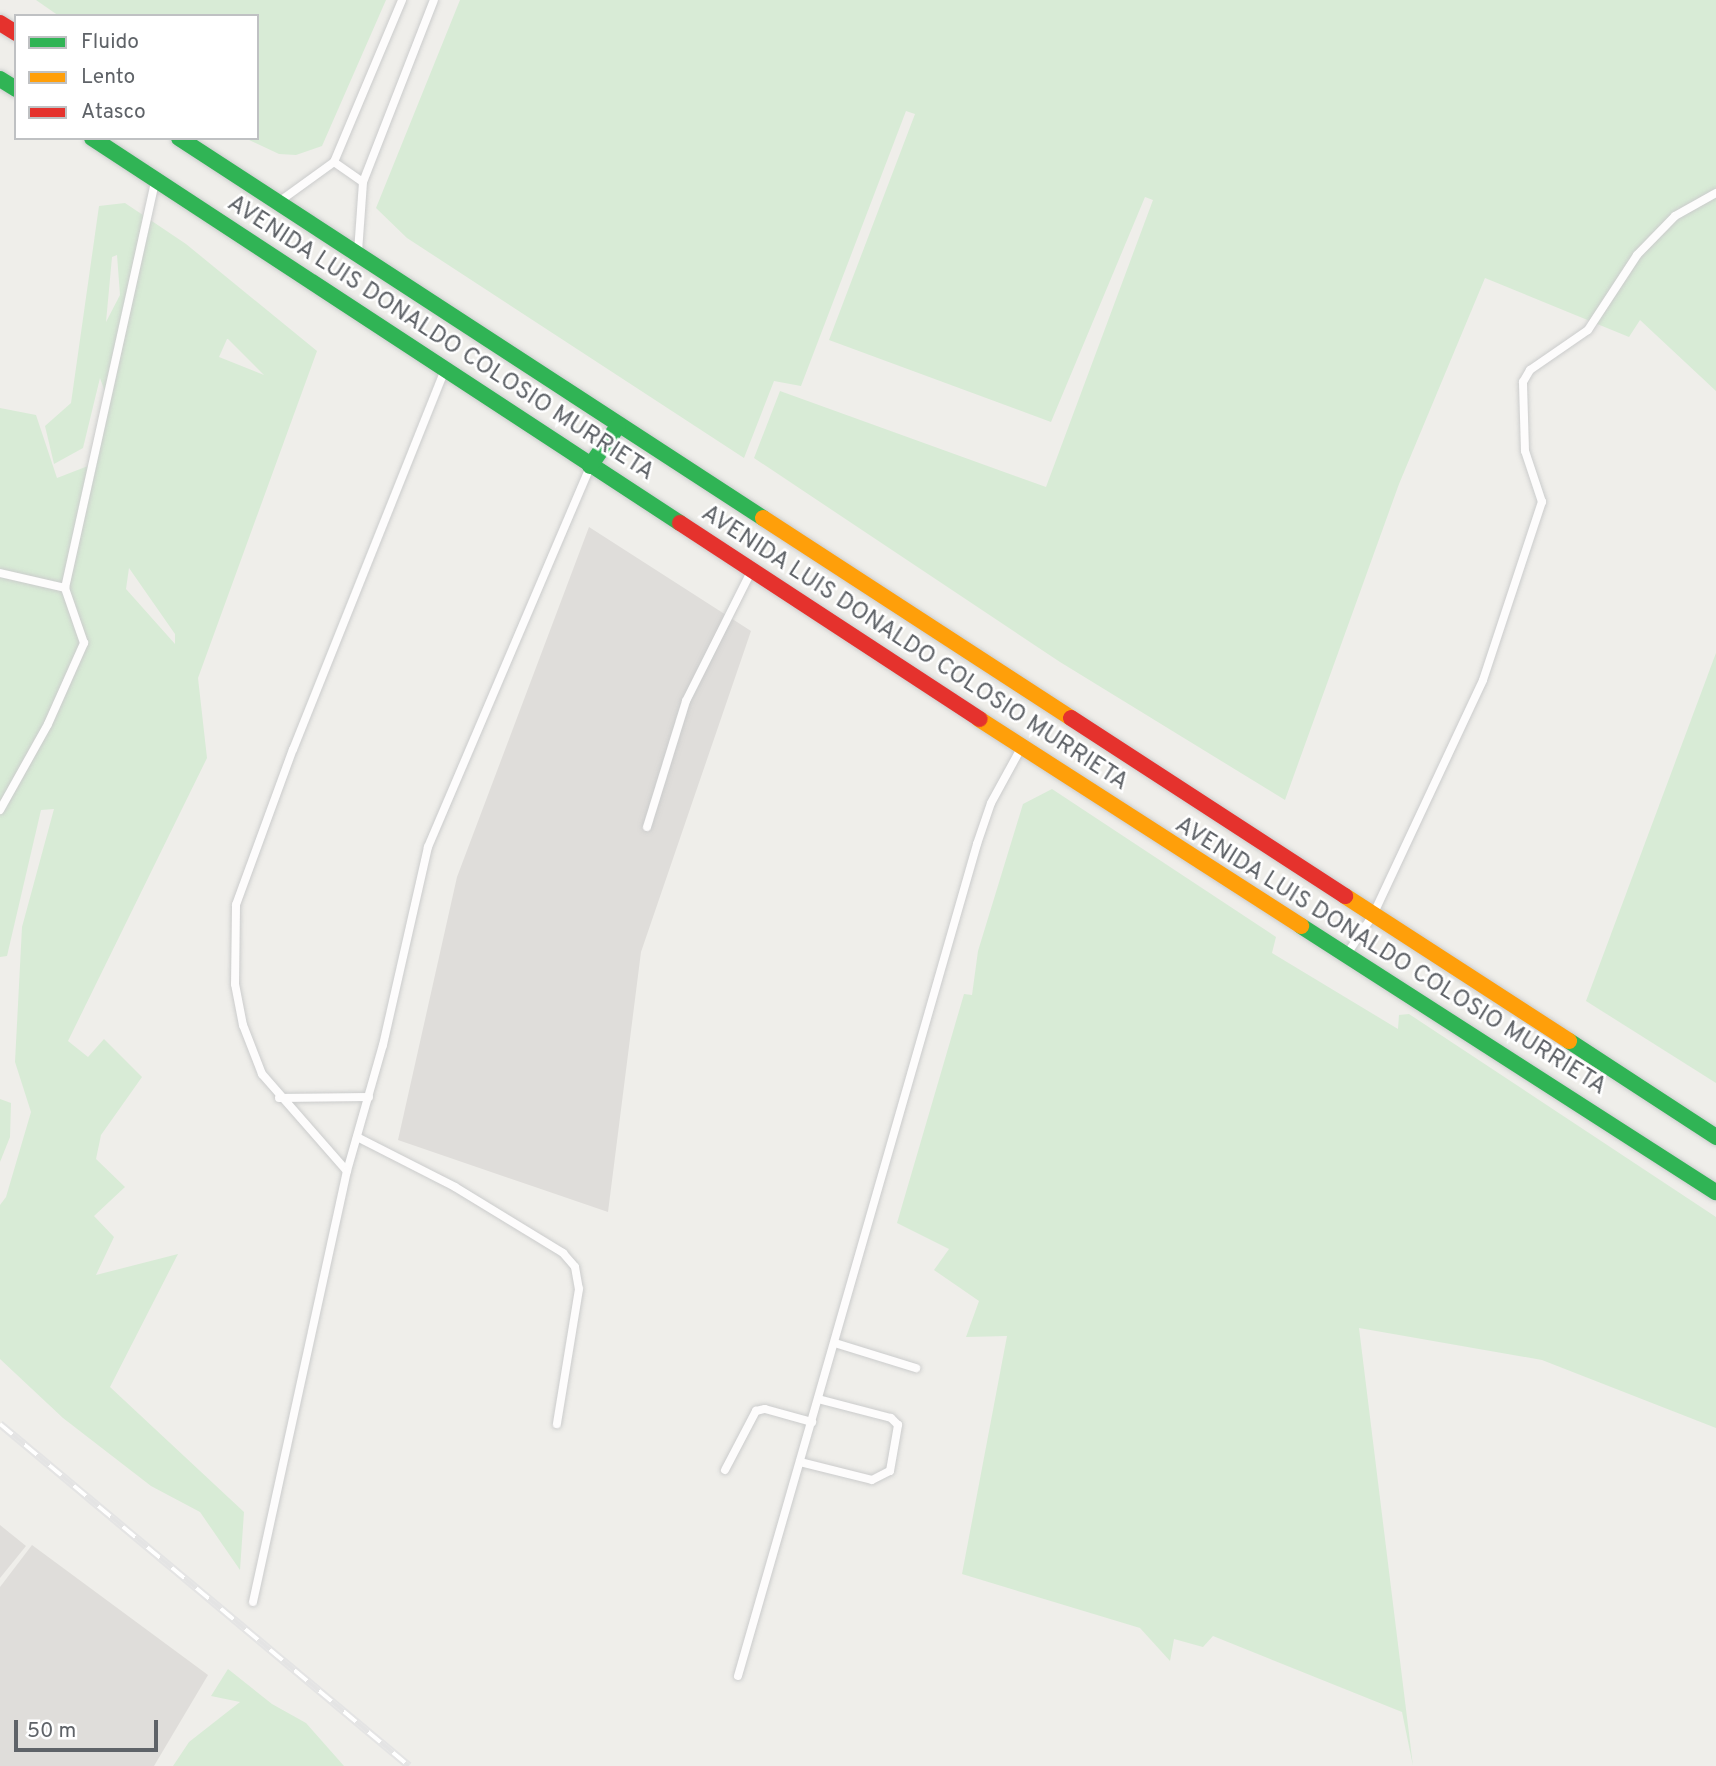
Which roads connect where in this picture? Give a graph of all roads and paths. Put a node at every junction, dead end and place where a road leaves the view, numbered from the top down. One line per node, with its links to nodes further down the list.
1 (402, 0): 5 (lane)
2 (434, 0): 7 (lane)
3 (95, 140): 6 (main road, AVENIDA LUIS DONALDO COLOSIO MURRIETA)
4 (183, 140): 9 (main road, AVENIDA LUIS DONALDO COLOSIO MURRIETA)
5 (334, 162): 7 (lane); 9 (lane)
6 (156, 179): 11 (main road, AVENIDA LUIS DONALDO COLOSIO MURRIETA); 16 (lane)
7 (363, 182): 10 (lane)
8 (1716, 193): 20 (lane)
9 (280, 201): 10 (main road, AVENIDA LUIS DONALDO COLOSIO MURRIETA)
10 (358, 258): 12 (main road, AVENIDA LUIS DONALDO COLOSIO MURRIETA)
11 (445, 370): 13 (main road, AVENIDA LUIS DONALDO COLOSIO MURRIETA); 23 (lane)
12 (618, 426): 13 (main road); 20 (main road, AVENIDA LUIS DONALDO COLOSIO MURRIETA)
13 (590, 466): 14 (main road, AVENIDA LUIS DONALDO COLOSIO MURRIETA); 22 (lane)
14 (752, 570): 17 (main road, AVENIDA LUIS DONALDO COLOSIO MURRIETA); 19 (lane)
15 (0, 573): 16 (lane)
16 (65, 588): 18 (lane)
17 (1021, 748): 21 (main road, AVENIDA LUIS DONALDO COLOSIO MURRIETA); 28 (lane)
18 (0, 810)
19 (647, 827)
20 (1373, 915): 21 (lane); 24 (main road, AVENIDA LUIS DONALDO COLOSIO MURRIETA)
21 (1347, 953): 27 (main road, AVENIDA LUIS DONALDO COLOSIO MURRIETA)
22 (369, 1097): 23 (lane); 25 (lane)
23 (279, 1098): 26 (lane)
24 (1716, 1137)
25 (357, 1138): 26 (lane); 32 (lane)
26 (347, 1171): 35 (lane)
27 (1716, 1192)
28 (835, 1343): 29 (lane); 30 (lane)
29 (916, 1368)
30 (818, 1399): 31 (lane); 33 (lane)
31 (812, 1422): 33 (lane); 34 (lane)
32 (557, 1424)
33 (800, 1462): 36 (lane)
34 (725, 1470)
35 (253, 1602)
36 (738, 1676)

